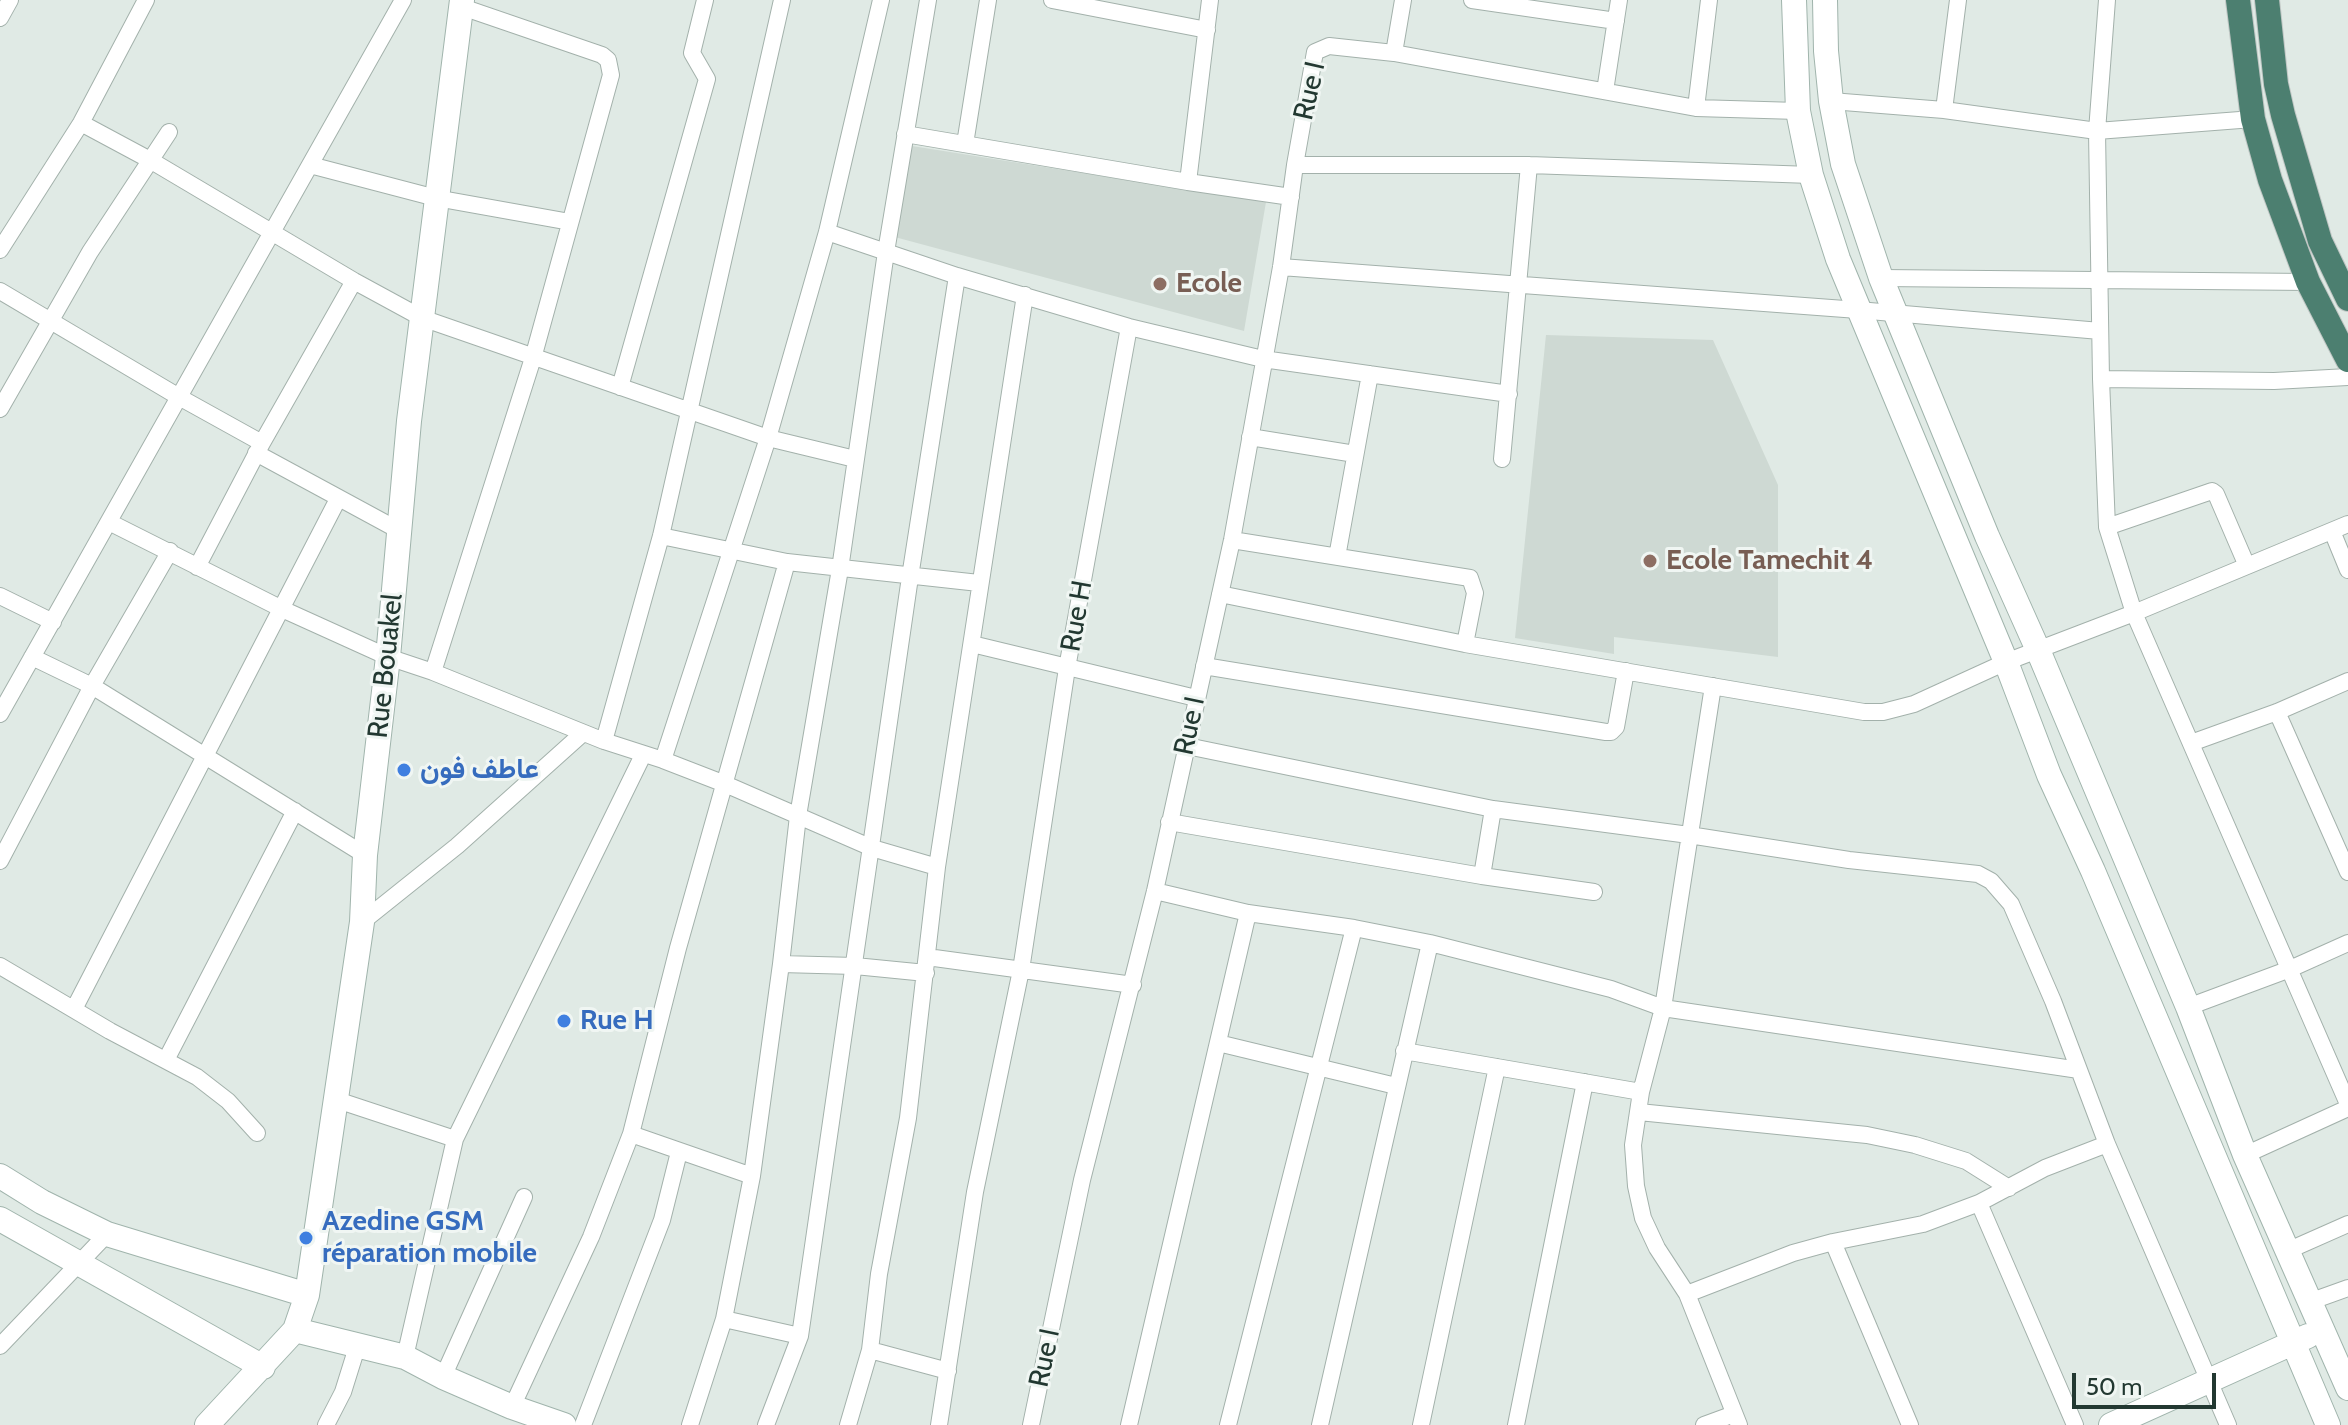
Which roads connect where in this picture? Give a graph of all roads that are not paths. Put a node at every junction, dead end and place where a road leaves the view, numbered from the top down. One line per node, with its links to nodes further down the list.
1 (10, 0): 22 (street)
2 (146, 0): 32 (street)
3 (403, 0): 38 (street)
4 (705, 0): 74 (street)
5 (782, 0): 78 (street)
6 (881, 0): 49 (street)
7 (928, 0): 35 (street)
8 (988, 0): 36 (street)
9 (1052, 0): 24 (street)
10 (1210, 0): 24 (street)
11 (1403, 0): 25 (street)
12 (1472, 0): 23 (street)
13 (1619, 0): 23 (street)
14 (1709, 0): 28 (street)
15 (1794, 0): 30 (main road)
16 (1825, 0): 27 (main road)
17 (1958, 0): 29 (street)
18 (2107, 0): 33 (street)
19 (2238, 0): 31 (highway)
20 (2267, 0): 61 (highway)
21 (462, 4): 44 (main road, Rue Bouakel); 46 (street)
22 (0, 18)
23 (1616, 21): 26 (street)
24 (1207, 30): 42 (street)
25 (1394, 53): 26 (street); 39 (street, Rue I)
26 (1605, 91): 28 (street)
27 (1831, 101): 29 (street); 54 (main road)
28 (1696, 108): 30 (street)
29 (1944, 110): 33 (street)
30 (1798, 111): 41 (main road)
31 (2253, 119): 33 (street); 57 (highway)
32 (81, 123): 37 (street); 47 (street)
33 (2097, 131): 56 (street)
34 (169, 132): 37 (street)
35 (905, 134): 36 (street); 51 (street)
36 (965, 144): 42 (street)
37 (150, 160): 48 (street); 65 (street)
38 (310, 165): 44 (street); 48 (street)
39 (1295, 165): 40 (street); 43 (street, Rue I)
40 (1529, 165): 41 (street); 58 (street)
41 (1811, 175): 62 (main road)
42 (1188, 182): 43 (street)
43 (1291, 197): 52 (street, Rue I)
44 (436, 198): 46 (street); 64 (main road, Rue Bouakel)
45 (0, 217): 47 (street)
46 (570, 222): 68 (street)
47 (15, 227): 50 (street)
48 (271, 230): 55 (street); 76 (street)
49 (827, 232): 51 (street); 80 (street)
50 (0, 250)
51 (886, 252): 53 (street); 83 (street)
52 (1281, 267): 58 (street); 69 (street, Rue I)
53 (957, 276): 60 (street); 100 (street)
54 (1881, 278): 56 (street); 63 (main road)
55 (354, 281): 64 (street); 81 (street)
56 (2099, 281): 57 (street); 67 (street)
57 (2308, 282): 70 (highway)
58 (1518, 285): 62 (street); 75 (street)
59 (0, 291): 65 (street)
60 (1025, 295): 66 (street); 101 (street)
61 (2348, 299)
62 (1858, 310): 63 (street); 112 (main road)
63 (1895, 314): 67 (street); 109 (main road)
64 (422, 318): 68 (street); 89 (main road, Rue Bouakel)
65 (50, 322): 76 (street); 77 (street)
66 (1129, 327): 69 (street); 114 (street, Rue H)
67 (2100, 331): 73 (street)
68 (533, 358): 74 (street); 116 (street)
69 (1263, 359): 71 (street); 79 (street, Rue I)
70 (2348, 360)
71 (1370, 374): 75 (street); 82 (street)
72 (2348, 377): 73 (street)
73 (2101, 379): 87 (street)
74 (620, 387): 78 (street)
75 (1509, 394): 84 (street)
76 (179, 397): 81 (street); 86 (street)
77 (0, 409)
78 (690, 411): 80 (street); 90 (street)
79 (1250, 437): 82 (street); 91 (street, Rue I)
80 (768, 438): 83 (street); 93 (street)
81 (259, 448): 85 (street); 97 (street)
82 (1355, 454): 94 (street)
83 (855, 459): 98 (street)
84 (1502, 459)
85 (338, 499): 89 (street); 104 (street)
86 (109, 522): 92 (street); 106 (street)
87 (2107, 527): 96 (street); 105 (street)
88 (2340, 528): 96 (street); 99 (street)
89 (400, 531): 111 (main road, Rue Bouakel)
90 (661, 536): 93 (street); 124 (street)
91 (1232, 540): 94 (street); 102 (street, Rue I)
92 (170, 551): 97 (street); 118 (street)
93 (730, 551): 95 (street); 129 (street)
94 (1337, 557): 108 (street)
95 (787, 562): 98 (street); 130 (street)
96 (2247, 566): 105 (street)
97 (197, 567): 104 (street)
98 (840, 569): 100 (street); 133 (street)
99 (2348, 570)
100 (910, 577): 101 (street); 136 (street)
101 (979, 583): 107 (street)
102 (1220, 594): 108 (street); 113 (street, Rue I)
103 (0, 596): 106 (street)
104 (282, 609): 111 (street); 128 (street)
105 (2134, 613): 109 (street); 125 (street)
106 (53, 622): 110 (street)
107 (972, 644): 114 (street); 139 (street)
108 (1465, 644): 115 (street)
109 (2038, 650): 112 (street); 156 (main road)
110 (32, 657): 118 (street); 122 (street)
111 (388, 657): 116 (street); 137 (main road, Rue Bouakel)
112 (2006, 662): 119 (street); 196 (main road)
113 (1204, 666): 115 (street); 120 (street, Rue I)
114 (1067, 668): 120 (street); 154 (street, Rue H)
115 (1626, 671): 119 (street)
116 (433, 672): 123 (street)
117 (2348, 681): 121 (street)
118 (92, 686): 128 (street); 138 (street)
119 (1713, 686): 135 (street)
120 (1196, 698): 126 (street, Rue I)
121 (2277, 712): 125 (street); 140 (street)
122 (0, 714)
123 (583, 733): 124 (street); 145 (street)
124 (604, 741): 127 (street)
125 (2191, 743): 153 (street)
126 (1187, 746): 131 (street); 134 (street, Rue I)
127 (643, 755): 129 (street); 173 (street)
128 (207, 756): 132 (street); 158 (street)
129 (663, 760): 130 (street)
130 (725, 784): 133 (street); 172 (street)
131 (1493, 809): 135 (street); 141 (street)
132 (295, 811): 137 (street); 161 (street)
133 (798, 816): 136 (street); 149 (street)
134 (1169, 822): 141 (street); 142 (street, Rue I)
135 (1689, 835): 157 (street); 164 (street)
136 (872, 848): 139 (street); 152 (street)
137 (365, 855): 145 (main road, Rue Bouakel)
138 (0, 861)
139 (937, 867): 150 (street)
140 (2348, 872)
141 (1482, 876): 143 (street)
142 (1155, 891): 144 (street); 155 (street, Rue I)
143 (1594, 892)
144 (1248, 913): 146 (street); 159 (street)
145 (362, 922): 168 (main road, Rue Bouakel)
146 (1354, 928): 147 (street); 162 (street)
147 (1430, 943): 157 (street); 160 (street)
148 (2348, 943): 153 (street)
149 (781, 964): 152 (street); 178 (street)
150 (926, 965): 152 (street); 154 (street); 199 (street)
151 (0, 966): 158 (street)
152 (855, 966): 195 (street)
153 (2290, 969): 156 (street); 169 (street)
154 (1021, 970): 155 (street); 202 (street, Rue H)
155 (1133, 985): 216 (street, Rue I)
156 (2188, 1007): 176 (main road)
157 (1663, 1008): 164 (street); 167 (street)
158 (74, 1009): 161 (street)
159 (1218, 1043): 162 (street); 217 (street)
160 (1404, 1051): 163 (street); 166 (street)
161 (166, 1060): 171 (street)
162 (1319, 1067): 166 (street); 218 (street)
163 (1497, 1067): 165 (street); 220 (street)
164 (2079, 1070): 174 (street)
165 (1585, 1082): 167 (street); 221 (street)
166 (1396, 1086): 219 (street)
167 (1641, 1092): 170 (street)
168 (337, 1100): 173 (street); 190 (main road, Rue Bouakel)
169 (2348, 1106): 176 (street)
170 (1639, 1112): 179 (street); 189 (street)
171 (257, 1133)
172 (631, 1134): 175 (street); 206 (street)
173 (455, 1139): 200 (street)
174 (2107, 1144): 179 (street); 205 (street)
175 (679, 1152): 178 (street); 211 (street)
176 (2245, 1155): 186 (main road)
177 (0, 1176): 184 (main road)
178 (752, 1176): 192 (street)
179 (2009, 1188): 181 (street)
180 (524, 1197): 204 (street)
181 (1979, 1203): 185 (street); 224 (street)
182 (0, 1219): 187 (main road)
183 (2348, 1224): 186 (street)
184 (107, 1234): 187 (street); 190 (main road)
185 (1833, 1242): 189 (street); 223 (street)
186 (2287, 1251): 191 (main road)
187 (79, 1264): 198 (street); 201 (main road)
188 (2348, 1288): 191 (street)
189 (1687, 1294): 207 (street)
190 (307, 1295): 193 (main road, Rue Bouakel)
191 (2309, 1302): 194 (main road)
192 (724, 1319): 195 (street); 212 (street)
193 (295, 1330): 197 (main road); 201 (main road)
194 (2321, 1331): 196 (main road); 203 (main road)
195 (800, 1336): 213 (street)
196 (2293, 1342): 205 (main road); 227 (main road)
197 (358, 1344): 200 (main road); 209 (street)
198 (0, 1346)
199 (870, 1350): 202 (street); 214 (street)
200 (405, 1357): 204 (main road)
201 (263, 1367): 208 (main road)
202 (948, 1371): 215 (street, Rue H)
203 (2345, 1374)
204 (443, 1377): 206 (main road)
205 (2208, 1380): 225 (main road); 226 (street)
206 (512, 1407): 210 (main road)
207 (1737, 1419): 222 (street)
208 (207, 1425)
209 (326, 1425)
210 (564, 1425)
211 (583, 1425)
212 (690, 1425)
213 (766, 1425)
214 (848, 1425)
215 (939, 1425)
216 (1031, 1425)
217 (1129, 1425)
218 (1228, 1425)
219 (1320, 1425)
220 (1421, 1425)
221 (1516, 1425)
222 (1704, 1425)
223 (1910, 1425)
224 (2075, 1425)
225 (2111, 1425)
226 (2228, 1425)
227 (2328, 1425)

